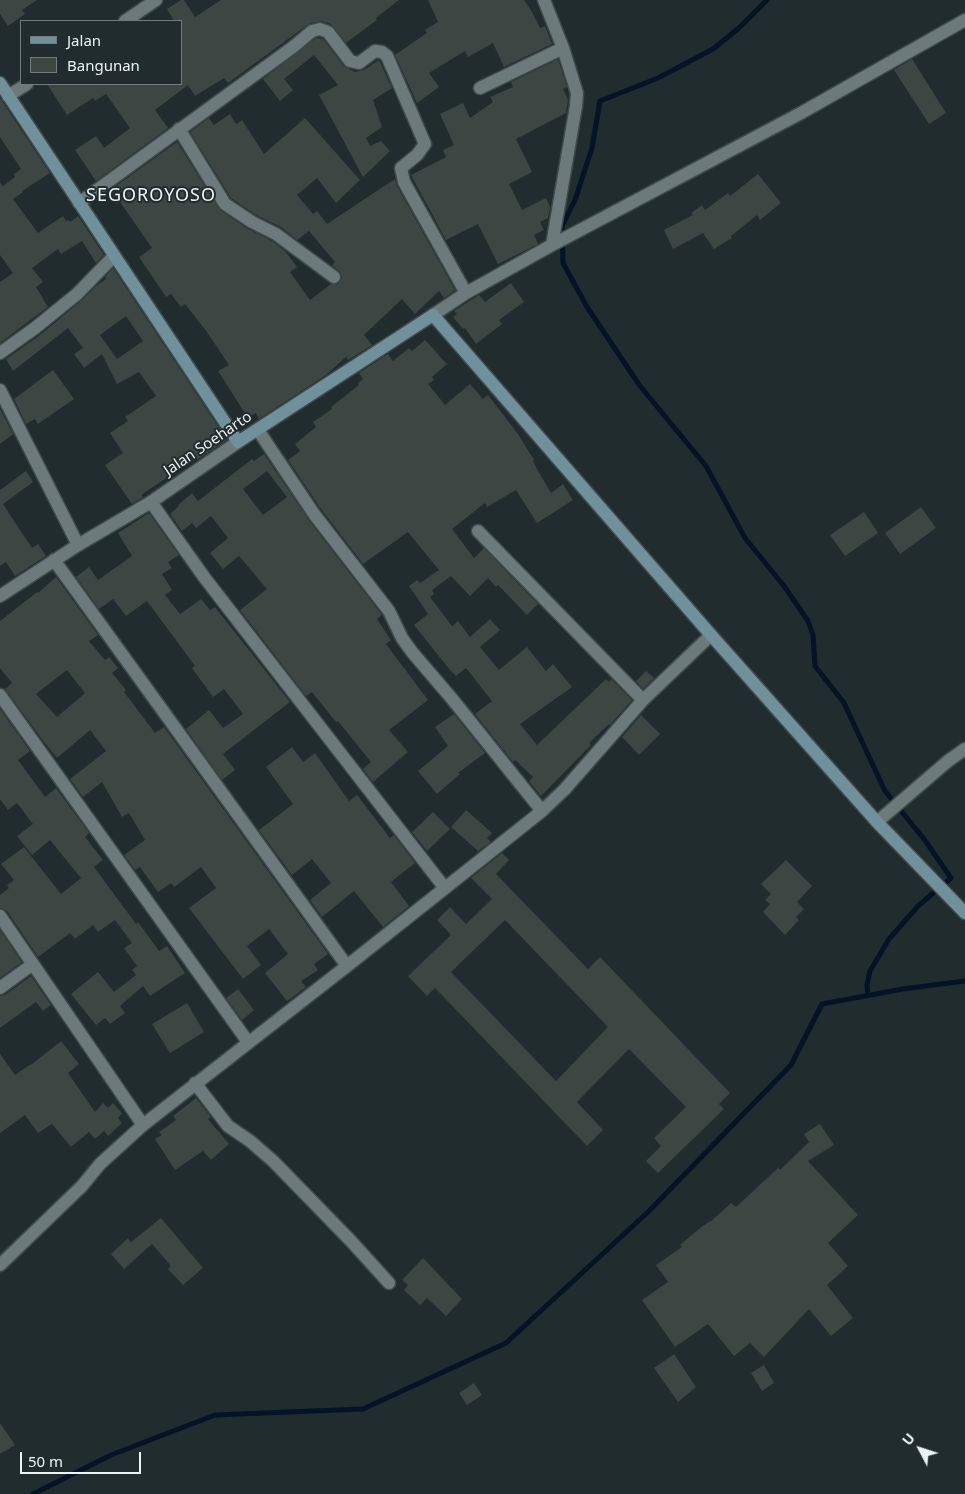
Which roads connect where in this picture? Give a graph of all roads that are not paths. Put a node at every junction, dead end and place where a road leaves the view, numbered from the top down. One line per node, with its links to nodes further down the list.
1 (156, 0): 3 (street)
2 (544, 0): 5 (street)
3 (126, 20)
4 (965, 20): 12 (street)
5 (563, 48): 8 (street); 12 (street)
6 (0, 83): 9 (main road)
7 (25, 85): 9 (street)
8 (480, 88)
9 (8, 96): 11 (main road)
10 (179, 129): 11 (street); 14 (street); 15 (street)
11 (79, 203): 13 (main road)
12 (552, 245): 15 (street)
13 (114, 256): 17 (street); 20 (main road)
14 (334, 277)
15 (466, 293): 16 (street)
16 (433, 315): 19 (main road, Jalan Soeharto); 26 (main road)
17 (0, 353)
18 (0, 390): 23 (street)
19 (258, 430): 20 (main road, Jalan Soeharto); 30 (street)
20 (238, 442): 21 (street, Jalan Soeharto)
21 (151, 502): 23 (street, Jalan Soeharto); 32 (street)
22 (478, 530): 28 (street)
23 (78, 545): 24 (street, Jalan Soeharto)
24 (54, 560): 25 (street, Jalan Soeharto); 36 (street)
25 (0, 596)
26 (711, 636): 28 (street); 31 (main road)
27 (0, 695): 38 (street)
28 (643, 700): 30 (street)
29 (965, 750): 31 (street)
30 (542, 811): 32 (street)
31 (877, 822): 33 (main road)
32 (444, 887): 36 (street)
33 (965, 913)
34 (0, 916): 35 (street)
35 (34, 964): 37 (street); 40 (street)
36 (347, 966): 38 (street)
37 (0, 988)
38 (248, 1042): 39 (street)
39 (195, 1083): 40 (street); 42 (street)
40 (143, 1125): 41 (street)
41 (0, 1265)
42 (388, 1283)

